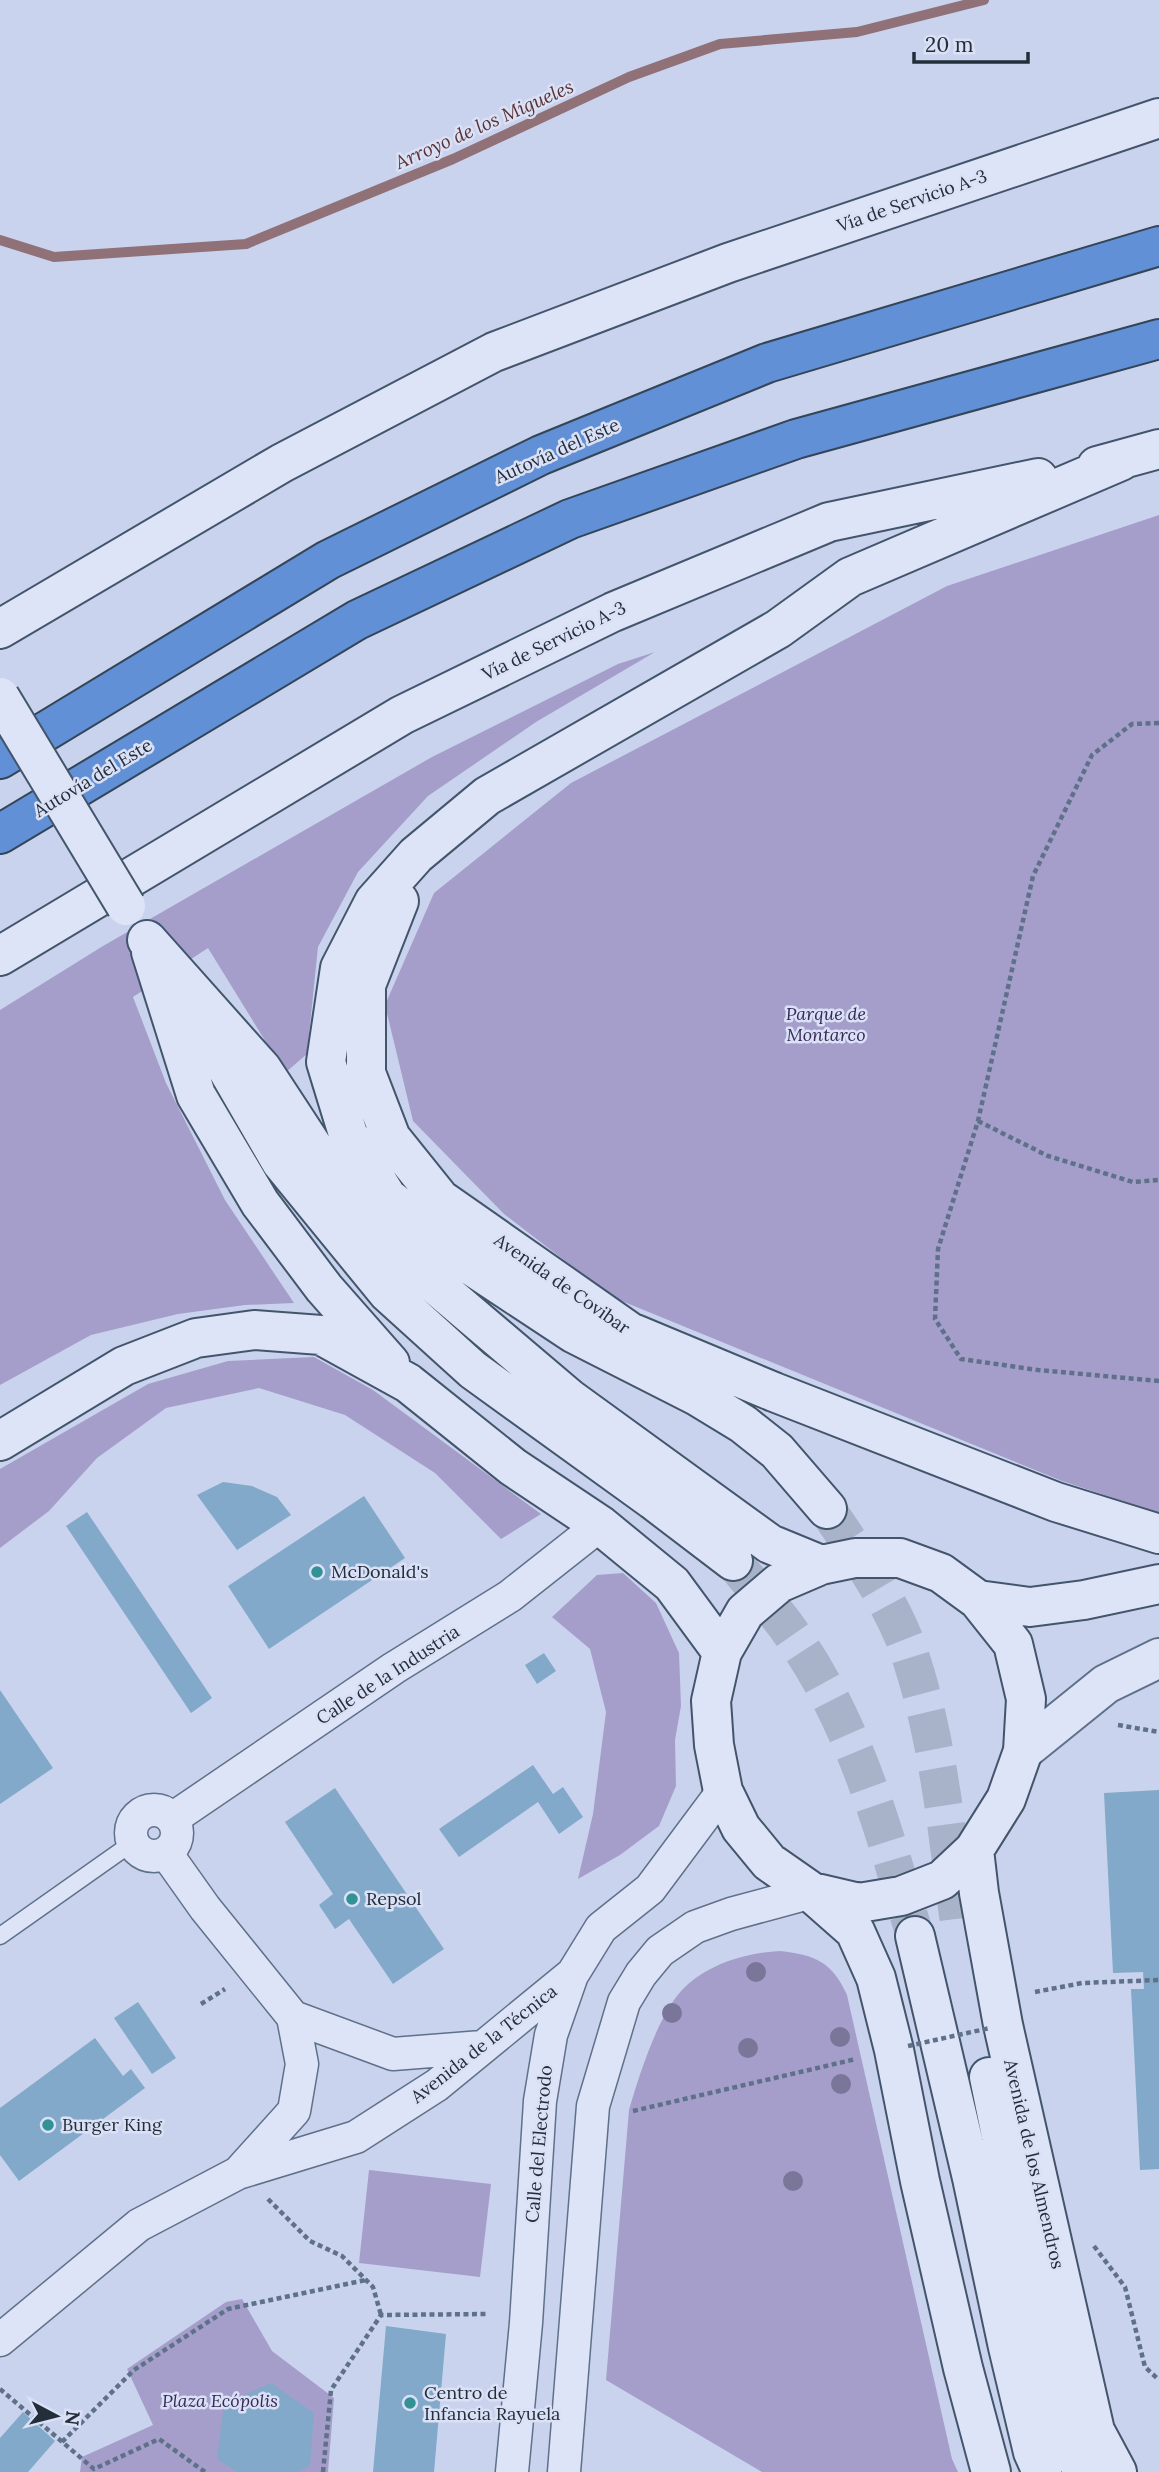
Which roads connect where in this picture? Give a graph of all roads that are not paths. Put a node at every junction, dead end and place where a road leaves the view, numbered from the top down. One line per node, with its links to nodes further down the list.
1 (1159, 118): 6 (main road, Vía de Servicio A-3)
2 (1159, 246): 10 (highway, Autovía del Este)
3 (1159, 340): 11 (highway, Autovía del Este)
4 (1159, 449): 5 (main road, Vía de Servicio A-3)
5 (1121, 461): 12 (main road); 14 (main road, Vía de Servicio A-3)
6 (104, 569): 7 (main road); 8 (main road)
7 (0, 629)
8 (0, 657)
9 (0, 697): 13 (main road, bridge)
10 (0, 759)
11 (0, 834)
12 (416, 855): 17 (main road); 19 (main road, Avenida de Covibar)
13 (147, 940): 15 (main road); 20 (main road); 21 (main road)
14 (0, 956)
15 (408, 1383): 16 (main road); 18 (main road)
16 (0, 1441)
17 (827, 1509)
18 (600, 1525): 24 (main road); 28 (street, Calle de la Industria)
19 (1159, 1534)
20 (733, 1561)
21 (821, 1564): 23 (main road); 24 (main road)
22 (1159, 1584): 23 (main road)
23 (978, 1600): 26 (main road)
24 (722, 1652): 27 (main road)
25 (1159, 1658): 26 (main road)
26 (1023, 1751): 30 (main road)
27 (723, 1791): 32 (main road); 36 (street, Calle del Electrodo)
28 (172, 1819): 29 (street); 31 (street)
29 (132, 1843): 31 (street); 34 (lane)
30 (974, 1850): 32 (main road); 46 (main road, Avenida de los Almendros)
31 (166, 1853): 37 (street)
32 (812, 1892): 42 (street); 43 (main road)
33 (959, 1923): 45 (main road)
34 (0, 1936)
35 (915, 1936): 44 (main road)
36 (572, 1975): 38 (street, Avenida de la Técnica); 41 (street, Calle del Electrodo)
37 (293, 2017): 38 (street); 39 (street)
38 (482, 2047): 39 (street, Avenida de la Técnica)
39 (238, 2173): 40 (street, Avenida de la Técnica)
40 (0, 2340)
41 (512, 2472)
42 (564, 2472)
43 (992, 2472)
44 (1042, 2472)
45 (1084, 2472)
46 (1117, 2472)

